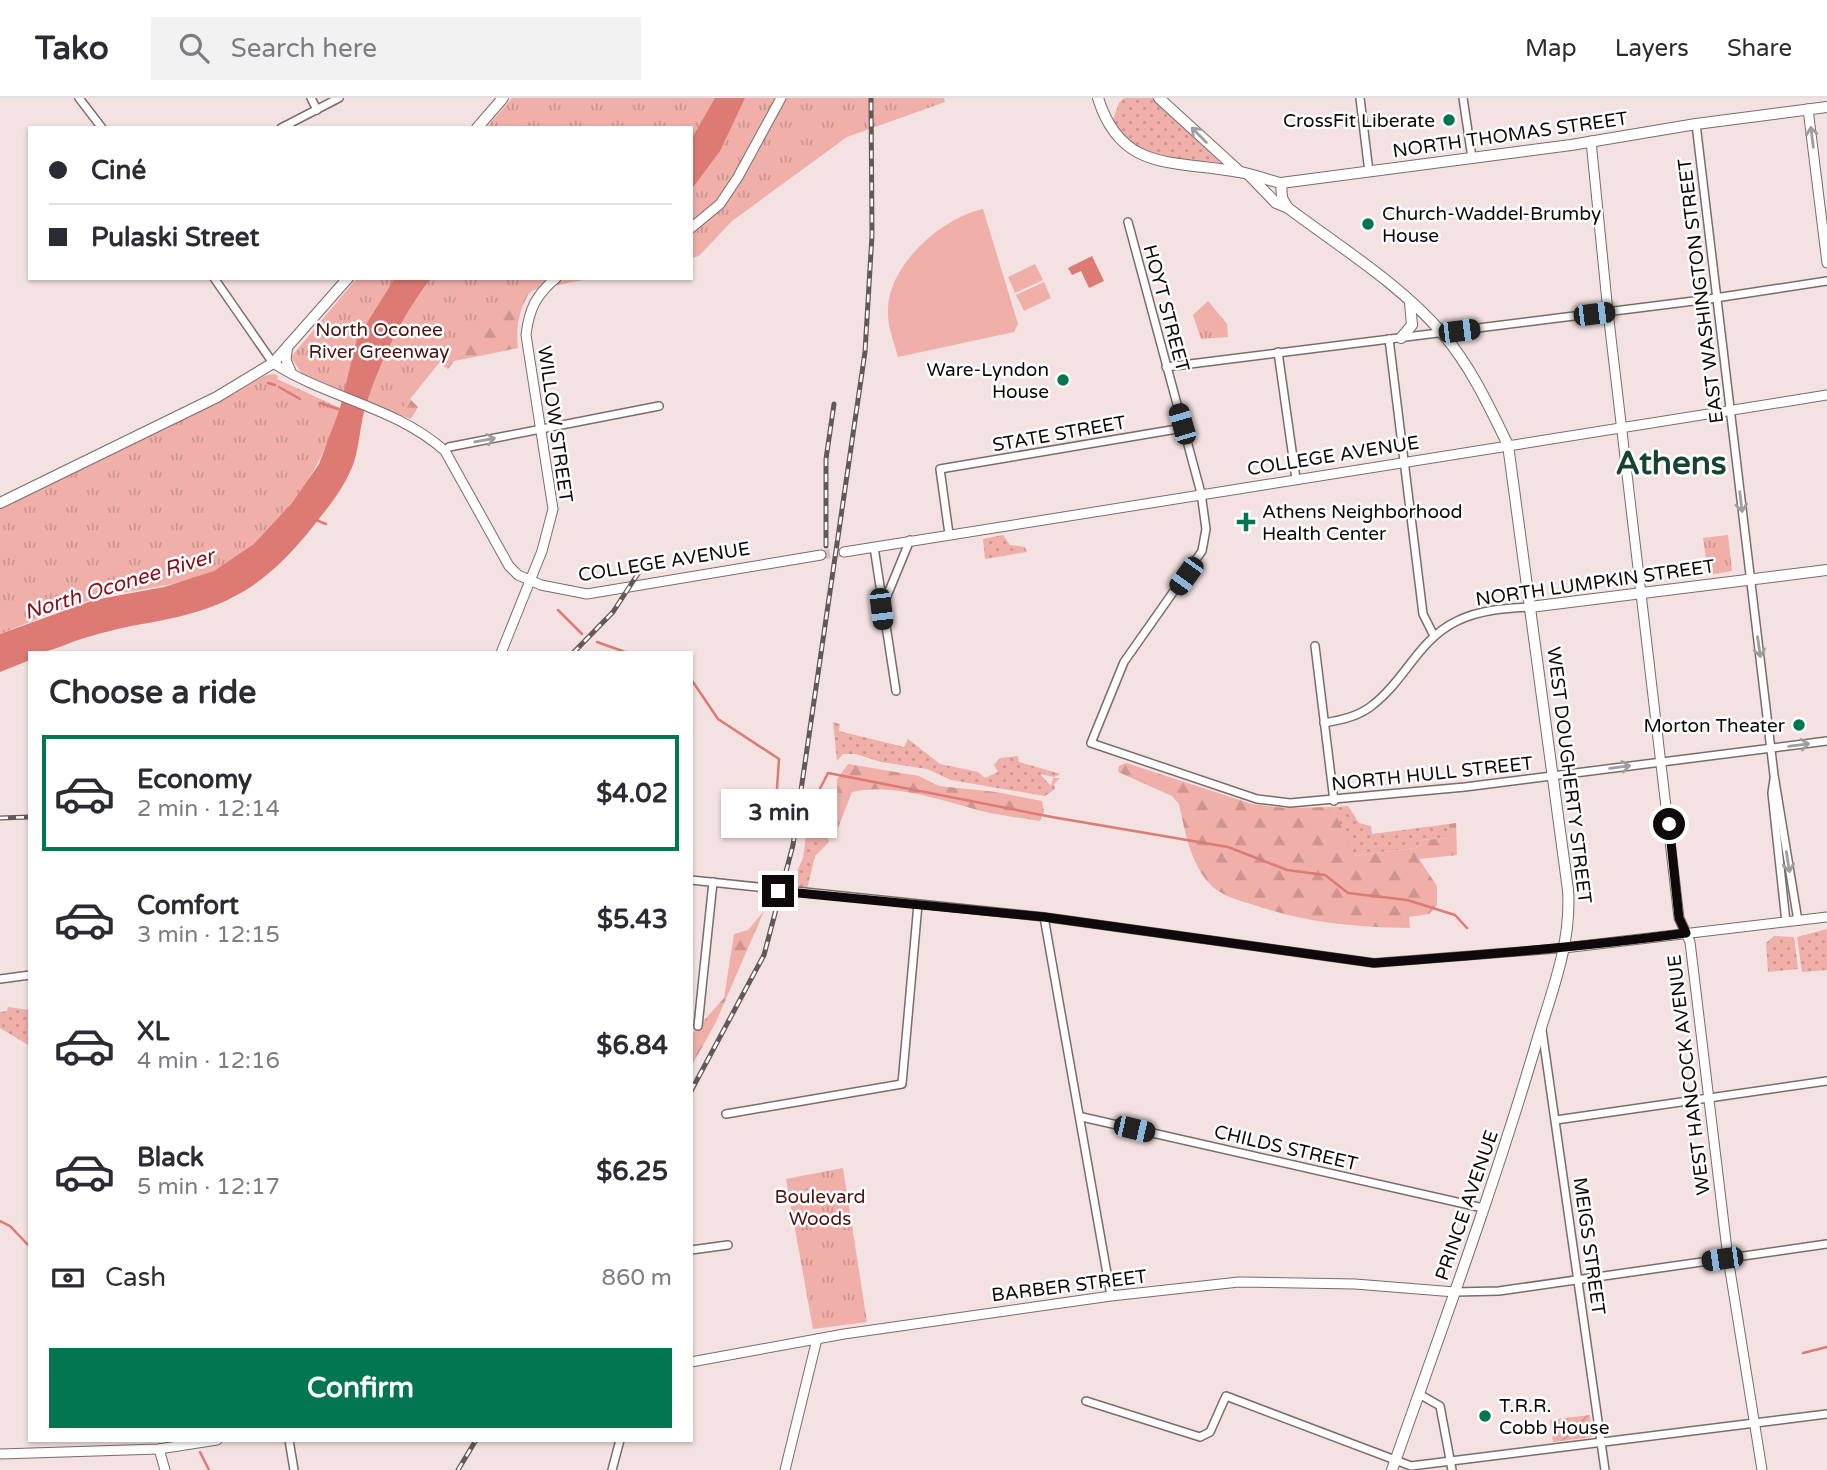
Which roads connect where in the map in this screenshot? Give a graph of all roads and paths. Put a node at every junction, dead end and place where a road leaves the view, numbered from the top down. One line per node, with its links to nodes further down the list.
1 (79, 98): 14 (street)
2 (311, 98): 12 (street)
3 (339, 98): 12 (street)
4 (503, 98): 16 (main road)
5 (781, 98): 24 (street)
6 (1098, 98): 20 (main road)
7 (1159, 98): 20 (main road, WEST DOUGHERTY STREET, one-way to 7)
8 (1360, 98): 19 (street)
9 (1463, 98): 18 (street)
10 (1827, 107): 11 (main road, NORTH THOMAS STREET)
11 (1808, 109): 13 (main road, NORTH THOMAS STREET); 25 (street, one-way to 11)
12 (317, 110): 15 (street)
13 (1696, 124): 17 (main road, NORTH THOMAS STREET); 30 (street, EAST WASHINGTON STREET)
14 (100, 126)
15 (285, 126)
16 (479, 126)
17 (1591, 141): 18 (main road, NORTH THOMAS STREET); 32 (street, WEST HANCOCK AVENUE)
18 (1472, 158): 19 (main road, NORTH THOMAS STREET)
19 (1369, 172): 21 (main road, NORTH THOMAS STREET)
20 (1244, 174): 21 (main road); 22 (main road, WEST DOUGHERTY STREET)
21 (1281, 183): 22 (main road)
22 (1288, 208): 31 (main road, WEST DOUGHERTY STREET)
23 (1128, 222): 39 (street, HOYT STREET)
24 (693, 226)
25 (1827, 262)
26 (215, 280): 38 (street)
27 (346, 280): 36 (main road)
28 (554, 280): 46 (street, WILLOW STREET)
29 (1827, 281): 30 (street)
30 (1718, 298): 32 (street); 43 (street, EAST WASHINGTON STREET)
31 (1410, 302): 33 (main road, WEST DOUGHERTY STREET); 34 (main road)
32 (1608, 312): 33 (street); 45 (street, WEST HANCOCK AVENUE)
33 (1443, 333): 34 (street); 47 (main road, WEST DOUGHERTY STREET)
34 (1401, 338): 35 (street)
35 (1389, 339): 37 (street); 49 (street)
36 (288, 345): 38 (main road); 40 (street)
37 (1278, 352): 39 (street); 50 (street)
38 (273, 363): 40 (street, COLLEGE AVENUE); 52 (main road)
39 (1166, 367): 44 (street, HOYT STREET)
40 (293, 376): 48 (street, COLLEGE AVENUE)
41 (1827, 396): 43 (street, COLLEGE AVENUE)
42 (659, 407): 46 (street)
43 (1731, 410): 45 (street, COLLEGE AVENUE); 59 (street, EAST WASHINGTON STREET, one-way to 59)
44 (1183, 428): 51 (street, HOYT STREET); 53 (street, STATE STREET)
45 (1622, 428): 47 (street, COLLEGE AVENUE); 61 (street, WEST HANCOCK AVENUE)
46 (541, 430): 48 (street, one-way to 46); 60 (street, WILLOW STREET)
47 (1508, 445): 49 (street, COLLEGE AVENUE); 62 (main road, WEST DOUGHERTY STREET)
48 (445, 451): 60 (street, COLLEGE AVENUE)
49 (1405, 461): 50 (street, COLLEGE AVENUE); 64 (street)
50 (1296, 479): 51 (street, COLLEGE AVENUE)
51 (1201, 493): 53 (street, COLLEGE AVENUE); 70 (street, HOYT STREET)
52 (0, 503)
53 (949, 534): 54 (street, COLLEGE AVENUE)
54 (911, 540): 55 (street, COLLEGE AVENUE); 63 (street)
55 (874, 547): 56 (street, COLLEGE AVENUE); 63 (street)
56 (844, 552)
57 (821, 555): 60 (street, COLLEGE AVENUE)
58 (1827, 570): 59 (main road, NORTH LUMPKIN STREET)
59 (1751, 580): 61 (main road, NORTH LUMPKIN STREET); 71 (street, EAST WASHINGTON STREET, one-way to 71)
60 (530, 581): 66 (street, WILLOW STREET)
61 (1642, 593): 62 (main road, NORTH LUMPKIN STREET); 72 (street, WEST HANCOCK AVENUE)
62 (1530, 607): 64 (street, NORTH LUMPKIN STREET); 73 (main road, WEST DOUGHERTY STREET)
63 (881, 609): 67 (street)
64 (1434, 636): 68 (street, NORTH LUMPKIN STREET)
65 (1315, 646): 68 (street)
66 (502, 651)
67 (896, 691)
68 (1324, 723): 75 (street)
69 (1827, 741): 71 (street, NORTH HULL STREET, one-way to 69)
70 (1091, 743): 75 (street, NORTH HULL STREET)
71 (1772, 748): 72 (street, NORTH HULL STREET); 74 (street, EAST WASHINGTON STREET)
72 (1661, 762): 73 (street, NORTH HULL STREET, one-way to 72); 83 (street, WEST HANCOCK AVENUE)
73 (1552, 775): 75 (street, NORTH HULL STREET); 84 (main road, WEST DOUGHERTY STREET)
74 (1774, 775): 81 (street, one-way to 81); 82 (street)
75 (1334, 801)
76 (693, 880): 77 (street)
77 (713, 882): 78 (street); 87 (street)
78 (918, 904): 79 (street); 91 (street)
79 (1044, 917): 84 (street); 92 (street)
80 (1827, 917): 81 (street)
81 (1798, 921): 82 (street)
82 (1786, 922): 83 (street)
83 (1686, 933): 84 (street); 90 (street, WEST HANCOCK AVENUE)
84 (1564, 948): 88 (main road, PRINCE AVENUE)
85 (28, 975): 86 (street)
86 (0, 979)
87 (698, 1026)
88 (1541, 1026): 93 (street, MEIGS STREET); 94 (main road, PRINCE AVENUE)
89 (1827, 1081): 90 (street)
90 (1707, 1099): 93 (street); 98 (street, WEST HANCOCK AVENUE)
91 (726, 1114)
92 (1082, 1117): 94 (street, CHILDS STREET); 101 (street)
93 (1556, 1120): 99 (street, MEIGS STREET)
94 (1483, 1208): 100 (main road, PRINCE AVENUE)
95 (1827, 1244): 98 (street)
96 (728, 1245): 97 (street)
97 (693, 1250)
98 (1728, 1258): 99 (street); 107 (street, WEST HANCOCK AVENUE)
99 (1578, 1280): 100 (street); 111 (street, MEIGS STREET)
100 (1455, 1292): 101 (street, BARBER STREET); 104 (main road, PRINCE AVENUE)
101 (1111, 1296): 102 (street, BARBER STREET)
102 (817, 1339): 103 (street, BARBER STREET); 119 (street)
103 (693, 1362)
104 (1419, 1394): 114 (main road, PRINCE AVENUE); 115 (street)
105 (1086, 1401): 114 (street)
106 (1827, 1414): 107 (street)
107 (1755, 1423): 111 (street); 121 (street, WEST HANCOCK AVENUE)
108 (204, 1442): 112 (street)
109 (289, 1442): 117 (street)
110 (619, 1442): 118 (street)
111 (1602, 1443): 115 (street); 120 (street, MEIGS STREET)
112 (159, 1449): 113 (street); 116 (street)
113 (0, 1454)
114 (1393, 1465): 115 (street)
115 (1451, 1466)
116 (165, 1470)
117 (294, 1470)
118 (612, 1470)
119 (785, 1470)
120 (1605, 1470)
121 (1762, 1470)

